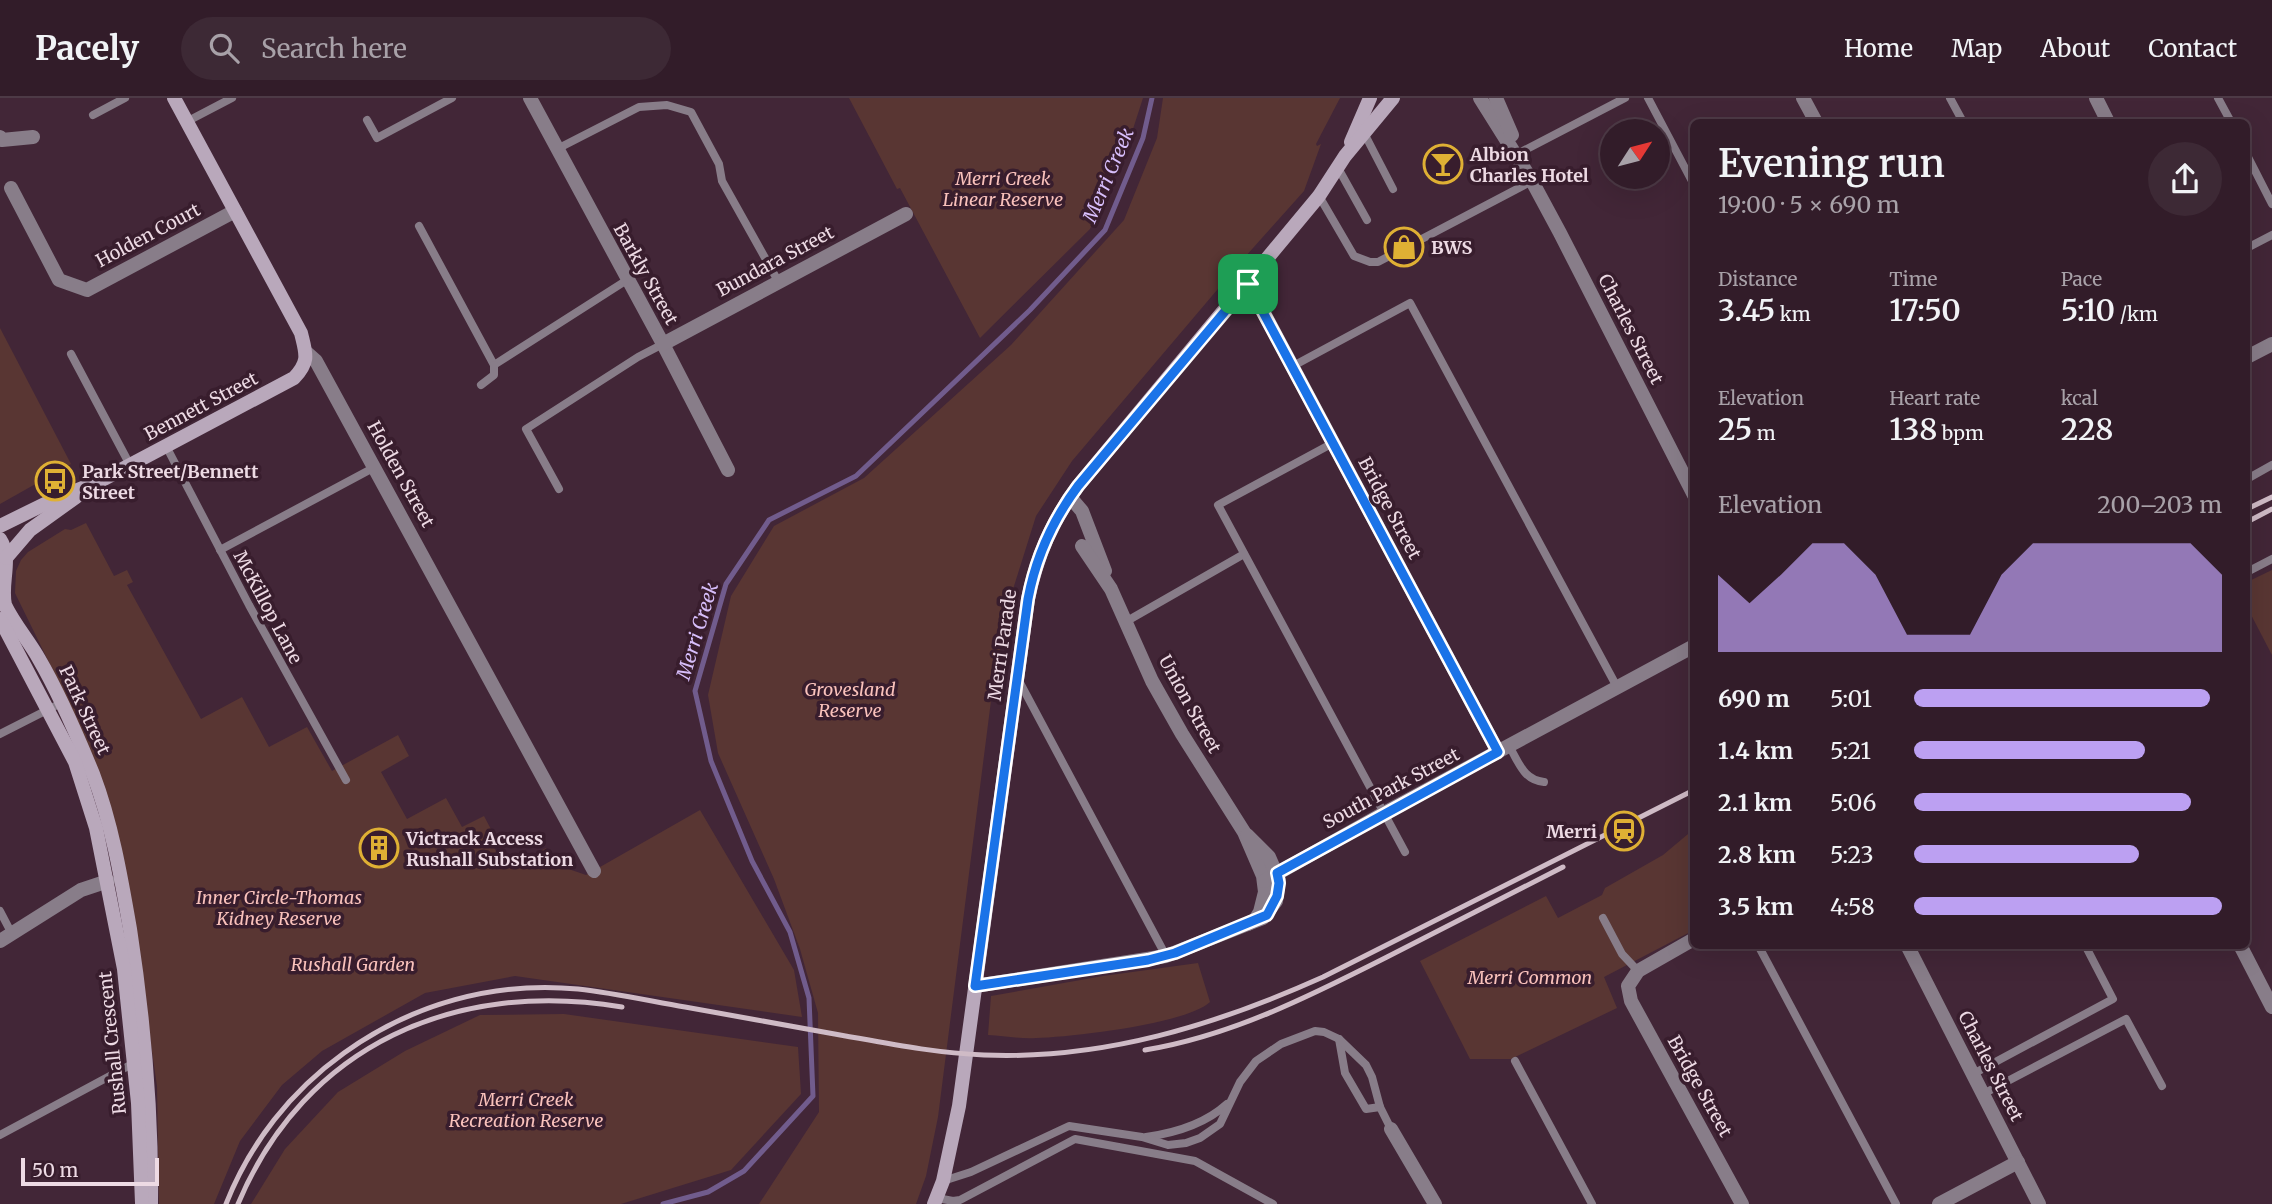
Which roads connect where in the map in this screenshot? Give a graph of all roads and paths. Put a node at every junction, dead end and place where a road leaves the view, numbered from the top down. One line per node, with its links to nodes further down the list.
1 (125, 98): 16 (lane)
2 (174, 98): 22 (street, Holden Street)
3 (232, 98): 22 (lane)
4 (452, 98): 21 (lane)
5 (530, 98): 26 (street, Barkly Street)
6 (1370, 98): 29 (street, Merri Parade)
7 (1393, 98): 23 (street, Merri Parade)
8 (1480, 98): 31 (street, Charles Street)
9 (1496, 98): 27 (street, Charles Street)
10 (1625, 98): 27 (lane)
11 (1648, 98): 30 (lane)
12 (1803, 98): 17 (street)
13 (1950, 98): 18 (lane)
14 (2096, 98): 19 (street)
15 (2218, 98): 20 (lane)
16 (93, 114)
17 (1814, 119)
18 (1961, 119)
19 (2106, 119)
20 (2229, 119)
21 (367, 120)
22 (186, 121): 36 (street, Holden Street)
23 (1364, 133): 29 (street, Merri Parade); 33 (lane)
24 (0, 137): 25 (street)
25 (33, 137)
26 (557, 149): 42 (street, Barkly Street); 43 (lane)
27 (1519, 153): 31 (street, Charles Street)
28 (2250, 161): 35 (lane)
29 (1342, 162): 34 (street, Merri Parade); 38 (lane)
30 (1690, 178)
31 (1532, 181): 34 (lane); 61 (street, Charles Street)
32 (11, 188): 36 (street, Holden Court)
33 (1393, 189)
34 (1319, 196): 44 (street, Merri Parade)
35 (2272, 204)
36 (236, 211): 47 (street, Holden Street)
37 (906, 214): 43 (street, Bundara Street)
38 (1367, 220)
39 (419, 226): 50 (lane)
40 (2272, 235): 41 (lane)
41 (2250, 246)
42 (626, 280): 45 (street, Barkly Street); 50 (lane)
43 (778, 281): 45 (street, Bundara Street)
44 (1248, 284): 51 (street, Bridge Street); 63 (street, Merri Parade)
45 (663, 344): 58 (street, Barkly Street); 62 (lane)
46 (2272, 344): 49 (street)
47 (307, 354): 54 (street, Bennett Street); 57 (street, Holden Street)
48 (71, 355): 56 (lane)
49 (2250, 355)
50 (494, 365): 52 (lane)
51 (1293, 366): 53 (street, Bridge Street); 77 (lane)
52 (481, 385)
53 (1333, 443): 68 (lane); 80 (street, Bridge Street)
54 (166, 446): 56 (street, Bennett Street); 67 (lane, McKillop Lane)
55 (2272, 465): 59 (lane)
56 (130, 466): 60 (street, Bennett Street)
57 (375, 467): 67 (lane); 85 (street, Holden Street)
58 (727, 470)
59 (2250, 477)
60 (100, 481): 64 (street, Bennett Street); 69 (street, Bennett Street)
61 (1690, 487)
62 (559, 489)
63 (1070, 497): 72 (street, Union Street); 76 (street, Merri Parade)
64 (0, 526)
65 (0, 539): 69 (street, Park Street)
66 (1082, 546): 72 (street, Union Street)
67 (220, 550): 81 (lane, McKillop Lane)
68 (1244, 554): 74 (lane); 83 (lane)
69 (6, 558): 78 (street, Park Street)
70 (2272, 559): 71 (lane)
71 (2250, 570)
72 (1111, 589): 74 (street, Union Street)
73 (0, 619): 78 (street, Park Street)
74 (1127, 621): 86 (street, Union Street)
75 (1690, 648): 77 (street, South Park Street)
76 (1017, 677): 97 (lane); 99 (street, Merri Parade)
77 (1618, 687): 80 (street, South Park Street)
78 (54, 706): 79 (lane); 87 (street, Park Street); 88 (street, Park Street)
79 (0, 734)
80 (1504, 749): 82 (lane, Bridge Street); 83 (street, South Park Street)
81 (346, 780)
82 (1544, 782)
83 (1384, 813): 84 (lane); 86 (street, South Park Street)
84 (1405, 852)
85 (594, 871)
86 (1270, 877): 97 (street)
87 (108, 881): 88 (street); 91 (street); 103 (street, Rushall Crescent)
88 (126, 907): 103 (street, Rushall Crescent)
89 (0, 911): 91 (lane)
90 (1603, 918): 98 (lane)
91 (6, 938)
92 (1690, 941): 98 (street)
93 (1760, 949): 121 (lane)
94 (1909, 949): 104 (street, Charles Street)
95 (2087, 949): 104 (lane)
96 (2242, 949): 100 (street)
97 (1166, 956): 99 (street)
98 (1638, 971): 120 (street, Bridge Street)
99 (975, 986): 113 (street, Merri Parade)
100 (2272, 1007)
101 (1339, 1039): 107 (lane); 108 (lane); 108 (lane)
102 (1515, 1061): 119 (lane)
103 (140, 1063): 110 (lane); 115 (street, Rushall Crescent); 116 (street, Rushall Crescent)
104 (1973, 1073): 106 (street, Charles Street)
105 (2162, 1086): 106 (lane)
106 (1983, 1094): 112 (street, Charles Street)
107 (1231, 1099): 111 (lane); 111 (lane)
108 (1380, 1107): 109 (lane)
109 (1391, 1129): 118 (street)
110 (0, 1135)
111 (1142, 1138): 113 (lane)
112 (2018, 1162): 122 (street); 123 (street, Charles Street)
113 (943, 1181): 114 (street, Merri Parade)
114 (936, 1202): 117 (lane)
115 (142, 1204)
116 (151, 1204)
117 (1273, 1204)
118 (1435, 1204)
119 (1592, 1204)
120 (1742, 1204)
121 (1896, 1204)
122 (1939, 1204)
123 (2039, 1204)

